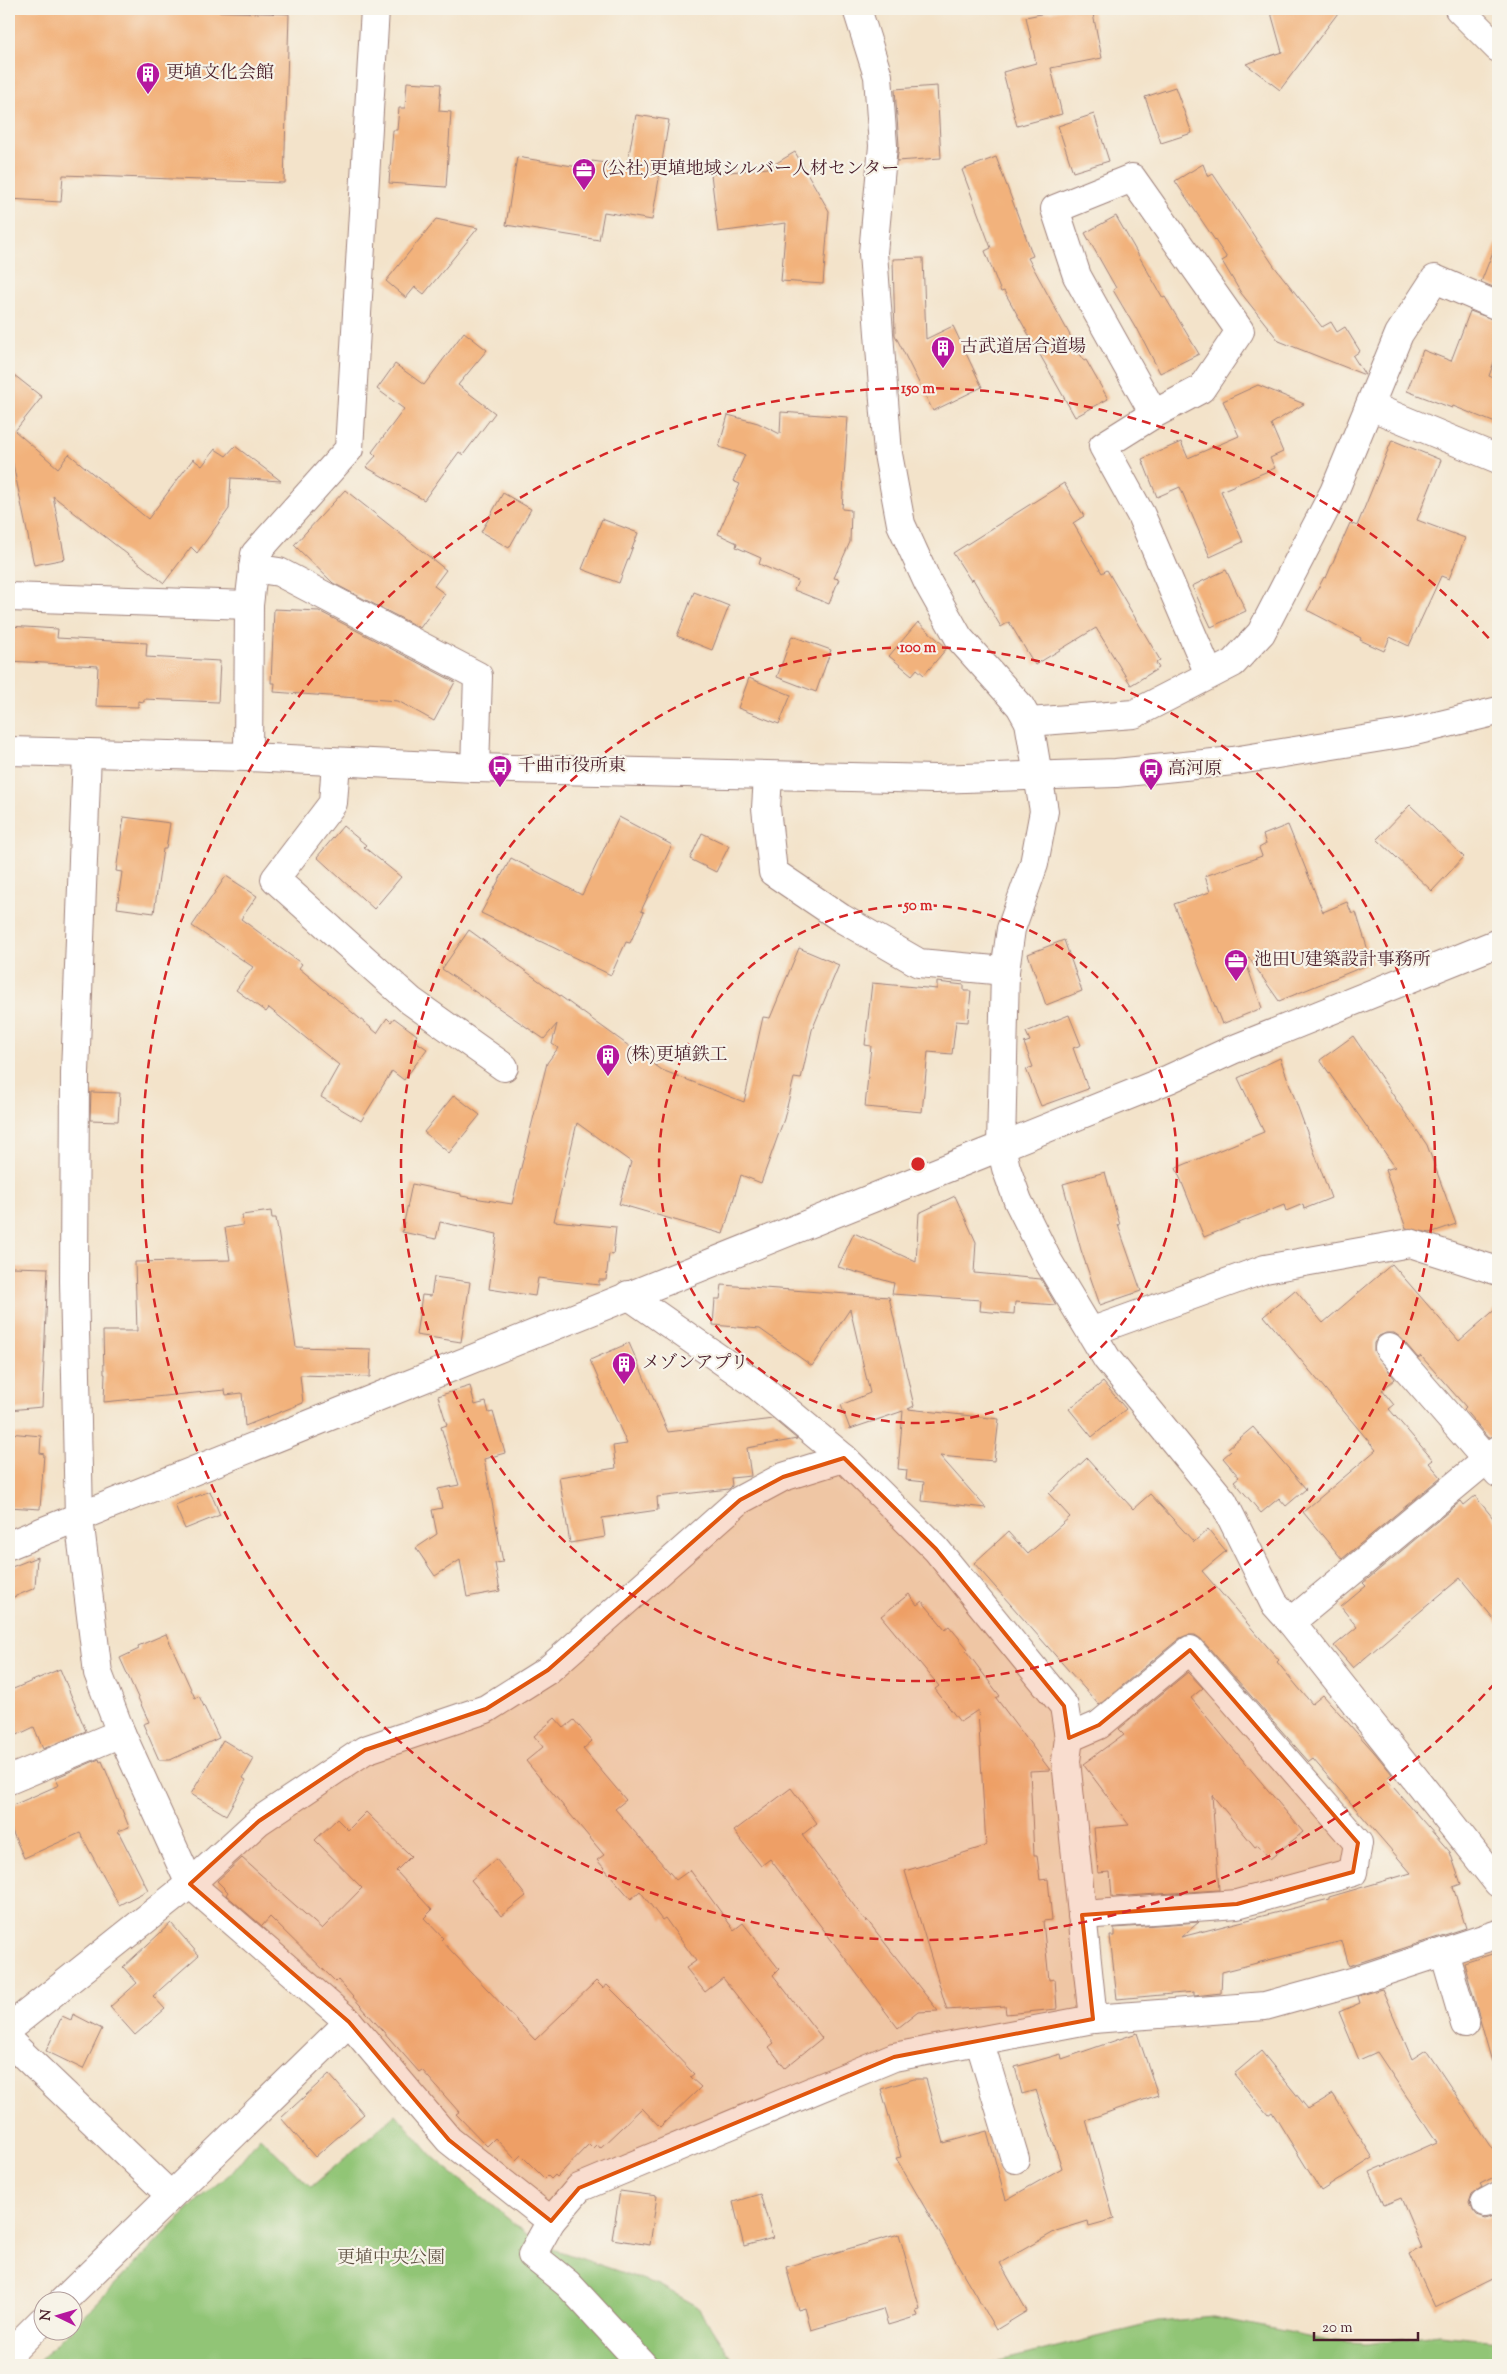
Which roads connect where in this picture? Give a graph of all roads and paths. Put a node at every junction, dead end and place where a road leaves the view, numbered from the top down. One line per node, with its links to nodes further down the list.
1 (375, 9): 9 (street)
2 (856, 9): 14 (street)
3 (1459, 9): 4 (street)
4 (1498, 48)
5 (1498, 306): 6 (street)
6 (1370, 406): 8 (street); 12 (street)
7 (1154, 414): 7 (street); 12 (street)
8 (1498, 459)
9 (252, 568): 11 (street); 19 (street)
10 (9, 597): 11 (street)
11 (249, 604): 17 (street)
12 (1209, 674): 14 (street)
13 (1498, 711): 20 (street)
14 (1029, 722): 20 (street)
15 (9, 751): 16 (street)
16 (87, 753): 17 (street); 32 (street)
17 (248, 758): 18 (street)
18 (336, 762): 19 (street); 24 (street)
19 (475, 768): 21 (street)
20 (1039, 776): 21 (street); 23 (street)
21 (768, 777): 23 (street)
22 (1498, 943): 25 (street)
23 (1005, 971): 25 (street)
24 (504, 1067)
25 (1001, 1146): 27 (street); 28 (street)
26 (1498, 1271): 28 (street)
27 (628, 1295): 30 (street); 32 (street)
28 (1095, 1336): 34 (street)
29 (1390, 1348): 31 (street)
30 (844, 1458): 36 (street); 39 (street)
31 (1494, 1461): 34 (street)
32 (79, 1518): 33 (street); 35 (street)
33 (9, 1545)
34 (1291, 1622): 38 (street)
35 (121, 1734): 37 (street); 39 (street)
36 (1070, 1738): 40 (street); 40 (street)
37 (9, 1780)
38 (1498, 1883)
39 (190, 1884): 44 (street); 46 (street)
40 (1082, 1915): 43 (street)
41 (1498, 1934): 42 (street)
42 (1444, 1952): 43 (street); 45 (street)
43 (1093, 2020): 48 (street)
44 (349, 2022): 50 (street); 51 (street)
45 (1465, 2024)
46 (9, 2028)
47 (9, 2041): 50 (street)
48 (980, 2043): 49 (street); 51 (street)
49 (1015, 2159)
50 (170, 2196): 52 (street)
51 (550, 2221): 55 (street)
52 (72, 2292)
53 (32, 2331): 54 (street)
54 (9, 2354)
55 (642, 2365)

